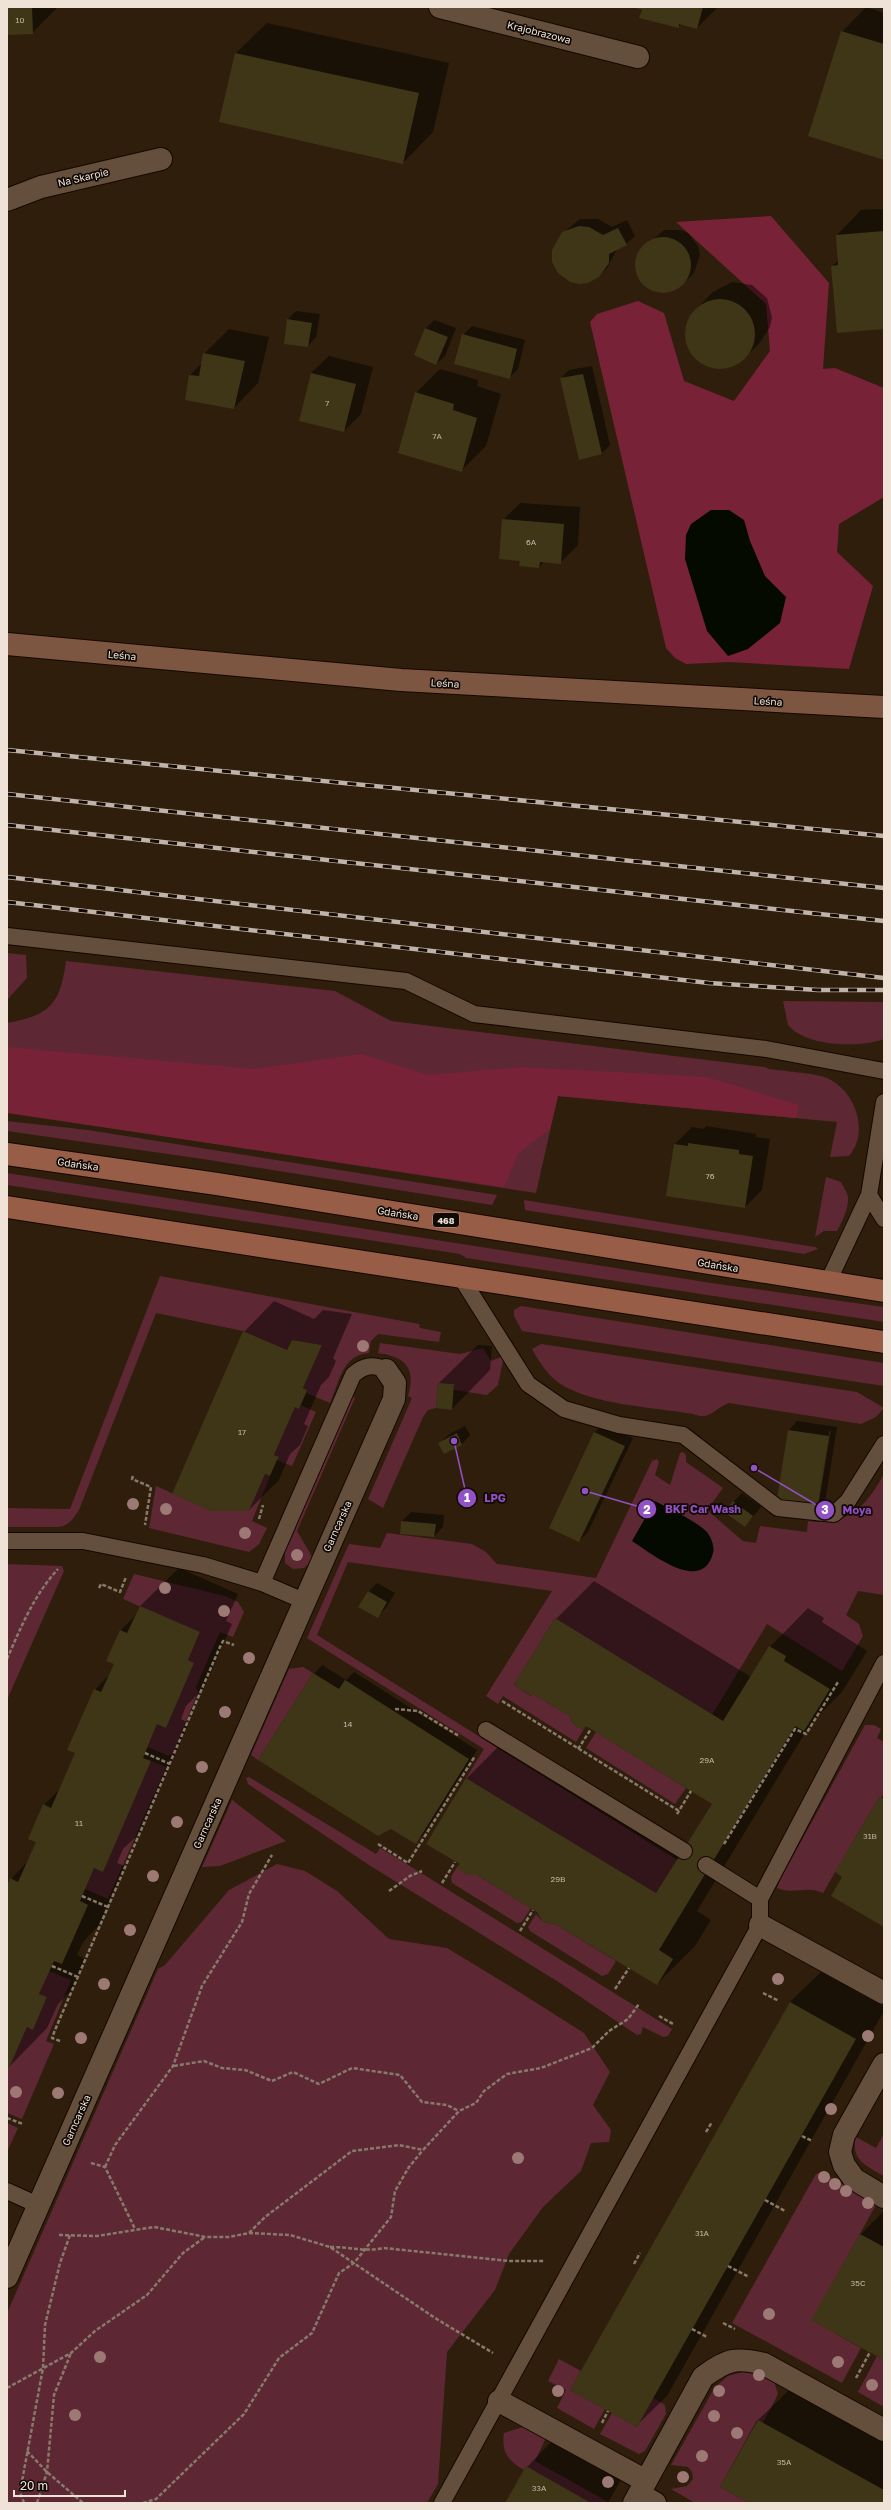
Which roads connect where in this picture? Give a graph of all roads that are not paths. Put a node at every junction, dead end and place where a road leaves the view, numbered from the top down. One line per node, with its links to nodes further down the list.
1 (440, 7): 2 (street, Krajobrazowa)
2 (638, 57)
3 (161, 159): 4 (street, Na Skarpie)
4 (7, 200)
5 (7, 644): 6 (street, Leśna)
6 (884, 707)
7 (7, 936): 8 (lane)
8 (884, 1071)
9 (884, 1102): 11 (lane)
10 (7, 1154): 15 (main road, Gdańska / 468)
11 (869, 1195): 13 (lane); 15 (lane)
12 (7, 1208): 14 (main road)
13 (884, 1219)
14 (460, 1276): 17 (main road); 19 (lane)
15 (828, 1282): 16 (main road, Gdańska / 468)
16 (884, 1291)
17 (884, 1342)
18 (386, 1370): 21 (lane); 22 (street, Garncarska)
19 (884, 1444)
20 (7, 1541): 21 (lane)
21 (262, 1583): 22 (lane)
22 (304, 1601): 33 (street, Garncarska)
23 (884, 1663): 27 (lane)
24 (486, 1730): 25 (lane)
25 (684, 1851)
26 (706, 1865): 27 (lane)
27 (760, 1899): 28 (lane)
28 (760, 1925): 29 (street); 35 (lane)
29 (884, 1993)
30 (884, 2064): 32 (street)
31 (7, 2191): 33 (lane)
32 (884, 2197)
33 (38, 2205): 34 (street, Garncarska)
34 (7, 2277)
35 (499, 2400): 37 (street); 38 (lane)
36 (884, 2430): 37 (street)
37 (644, 2495)
38 (442, 2503)

